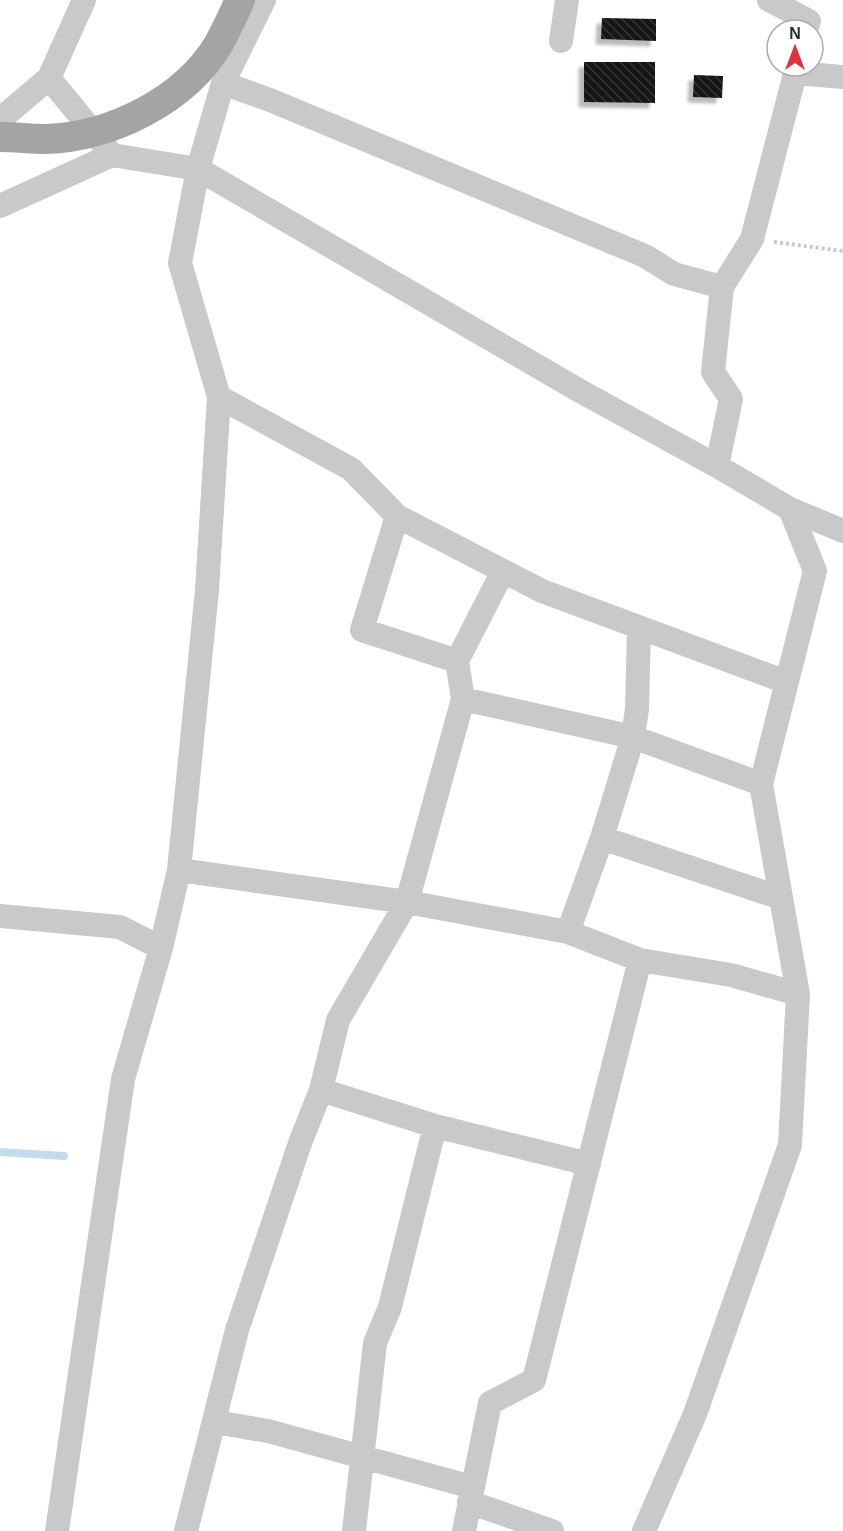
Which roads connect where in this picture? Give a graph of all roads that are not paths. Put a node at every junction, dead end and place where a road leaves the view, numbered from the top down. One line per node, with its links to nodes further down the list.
1 (84, 0): 10 (street)
2 (240, 0): 13 (main road, bridge)
3 (264, 0): 12 (street)
4 (567, 0): 7 (street)
5 (769, 0): 6 (street)
6 (802, 18)
7 (561, 41)
8 (825, 74): 9 (street)
9 (843, 77)
10 (49, 78): 13 (street); 14 (street)
11 (794, 78): 17 (street)
12 (223, 83): 15 (street); 17 (street)
13 (0, 136)
14 (112, 155): 15 (street); 16 (street)
15 (198, 169): 18 (street); 19 (street)
16 (0, 206)
17 (722, 287): 19 (street)
18 (219, 397): 21 (street); 31 (street)
19 (717, 466): 20 (street)
20 (790, 509): 22 (street); 26 (street)
21 (398, 516): 23 (street); 25 (street)
22 (843, 531)
23 (503, 571): 24 (street); 25 (street)
24 (639, 628): 26 (street); 28 (street)
25 (457, 662): 27 (street)
26 (786, 682): 29 (street)
27 (463, 699): 28 (street); 33 (street)
28 (633, 737): 29 (street); 30 (street)
29 (761, 784): 32 (street)
30 (602, 838): 32 (street); 35 (street)
31 (179, 870): 33 (street); 36 (street)
32 (781, 898): 38 (street)
33 (407, 902): 35 (street); 39 (street)
34 (0, 916): 36 (street)
35 (568, 932): 37 (street)
36 (161, 948): 45 (street)
37 (640, 960): 38 (street); 41 (street)
38 (798, 994): 50 (street)
39 (321, 1090): 40 (street); 42 (street)
40 (435, 1126): 41 (street); 43 (street)
41 (589, 1164): 44 (street)
42 (215, 1422): 43 (street); 46 (street)
43 (362, 1457): 44 (street); 47 (street)
44 (471, 1494): 48 (street); 49 (street)
45 (57, 1531)
46 (186, 1531)
47 (354, 1531)
48 (464, 1531)
49 (552, 1531)
50 (644, 1531)

